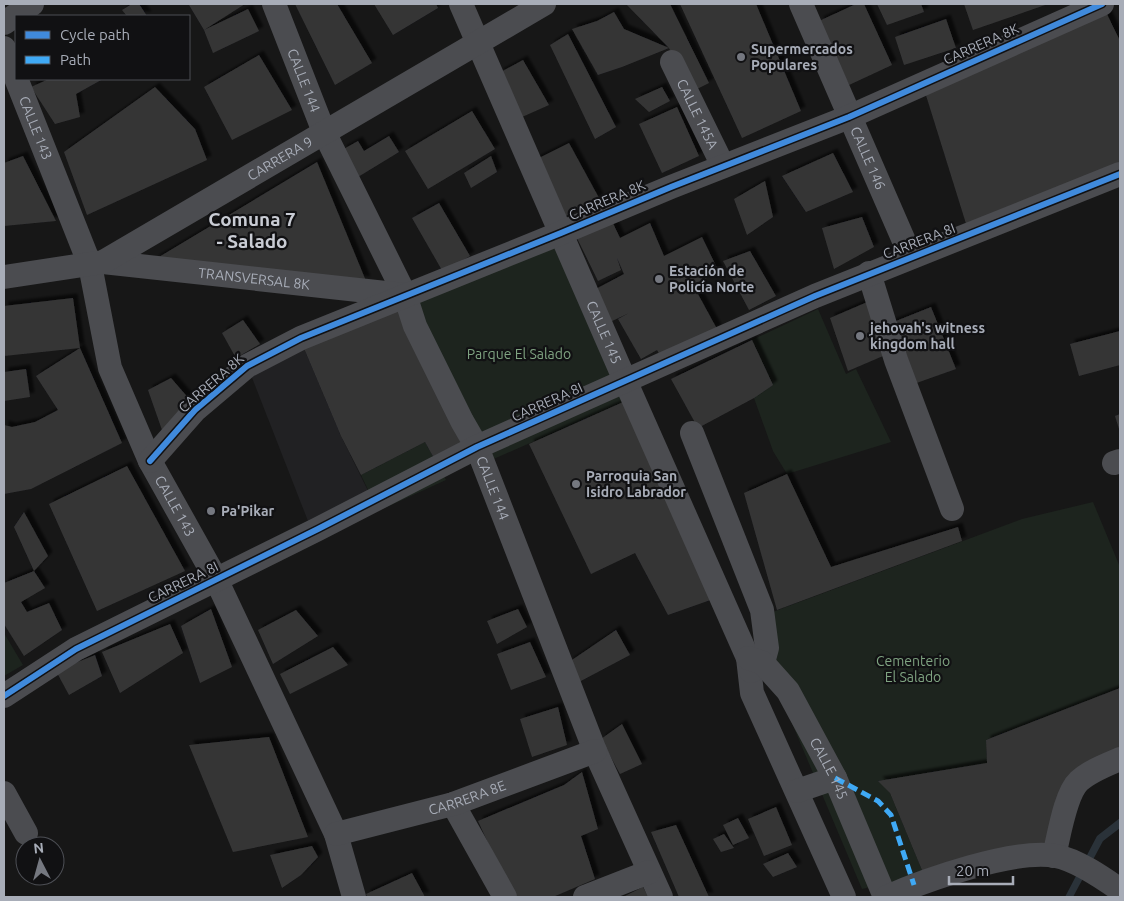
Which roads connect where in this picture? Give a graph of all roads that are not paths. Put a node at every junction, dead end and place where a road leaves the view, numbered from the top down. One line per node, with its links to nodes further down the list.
1 (32, 4): 7 (street)
2 (274, 4): 16 (street, CALLE 144)
3 (461, 4): 10 (street, CALLE 145)
4 (544, 4): 10 (street, CARRERA 9)
5 (801, 4): 15 (street, CALLE 146)
6 (1102, 4): 15 (street, CARRERA 8K)
7 (16, 15)
8 (15, 16): 9 (street)
9 (4, 23)
10 (477, 43): 16 (street, CARRERA 9); 19 (street, CALLE 145)
11 (4, 48): 13 (street, CALLE 143)
12 (672, 62): 17 (street, CALLE 145A)
13 (15, 74)
14 (18, 80): 21 (street, CALLE 143)
15 (849, 117): 17 (street, CARRERA 8K); 20 (street, CALLE 146)
16 (324, 132): 21 (street, CARRERA 9); 24 (street, CALLE 144)
17 (723, 166): 19 (street, CARRERA 8K)
18 (1120, 174): 20 (street, CARRERA 8I)
19 (561, 233): 24 (street, CARRERA 8K); 25 (street, CALLE 145)
20 (911, 257): 22 (street, CARRERA 8I)
21 (96, 263): 23 (street, CARRERA 9); 24 (street, TRANSVERSAL 8K); 28 (street, CALLE 143)
22 (869, 273): 25 (street, CARRERA 8I); 29 (street)
23 (4, 277)
24 (405, 296): 27 (street, CALLE 144); 28 (street, CARRERA 8K)
25 (625, 381): 27 (street, CARRERA 8I); 31 (street, CALLE 145)
26 (692, 433): 31 (street)
27 (477, 447): 30 (street, CARRERA 8I); 33 (street, CALLE 144)
28 (150, 461): 30 (street, CALLE 143)
29 (952, 509)
30 (216, 579): 32 (street, CARRERA 8I); 40 (street, CALLE 143)
31 (754, 664): 35 (street, CALLE 145); 36 (street, CALLE 145)
32 (4, 696)
33 (595, 752): 38 (street, CARRERA 8E); 42 (street, CALLE 144)
34 (1120, 759): 41 (street)
35 (835, 778): 36 (street); 49 (street, CALLE 145)
36 (797, 792): 48 (street, CALLE 145)
37 (4, 793): 39 (street)
38 (453, 804): 40 (street, CARRERA 8E); 45 (street)
39 (26, 833)
40 (336, 834): 44 (street, CALLE 143)
41 (1060, 857): 43 (street); 49 (street)
42 (649, 872): 46 (street); 47 (street, CALLE 144)
43 (1120, 890)
44 (354, 897)
45 (505, 897)
46 (585, 897)
47 (661, 897)
48 (844, 897)
49 (886, 897)

